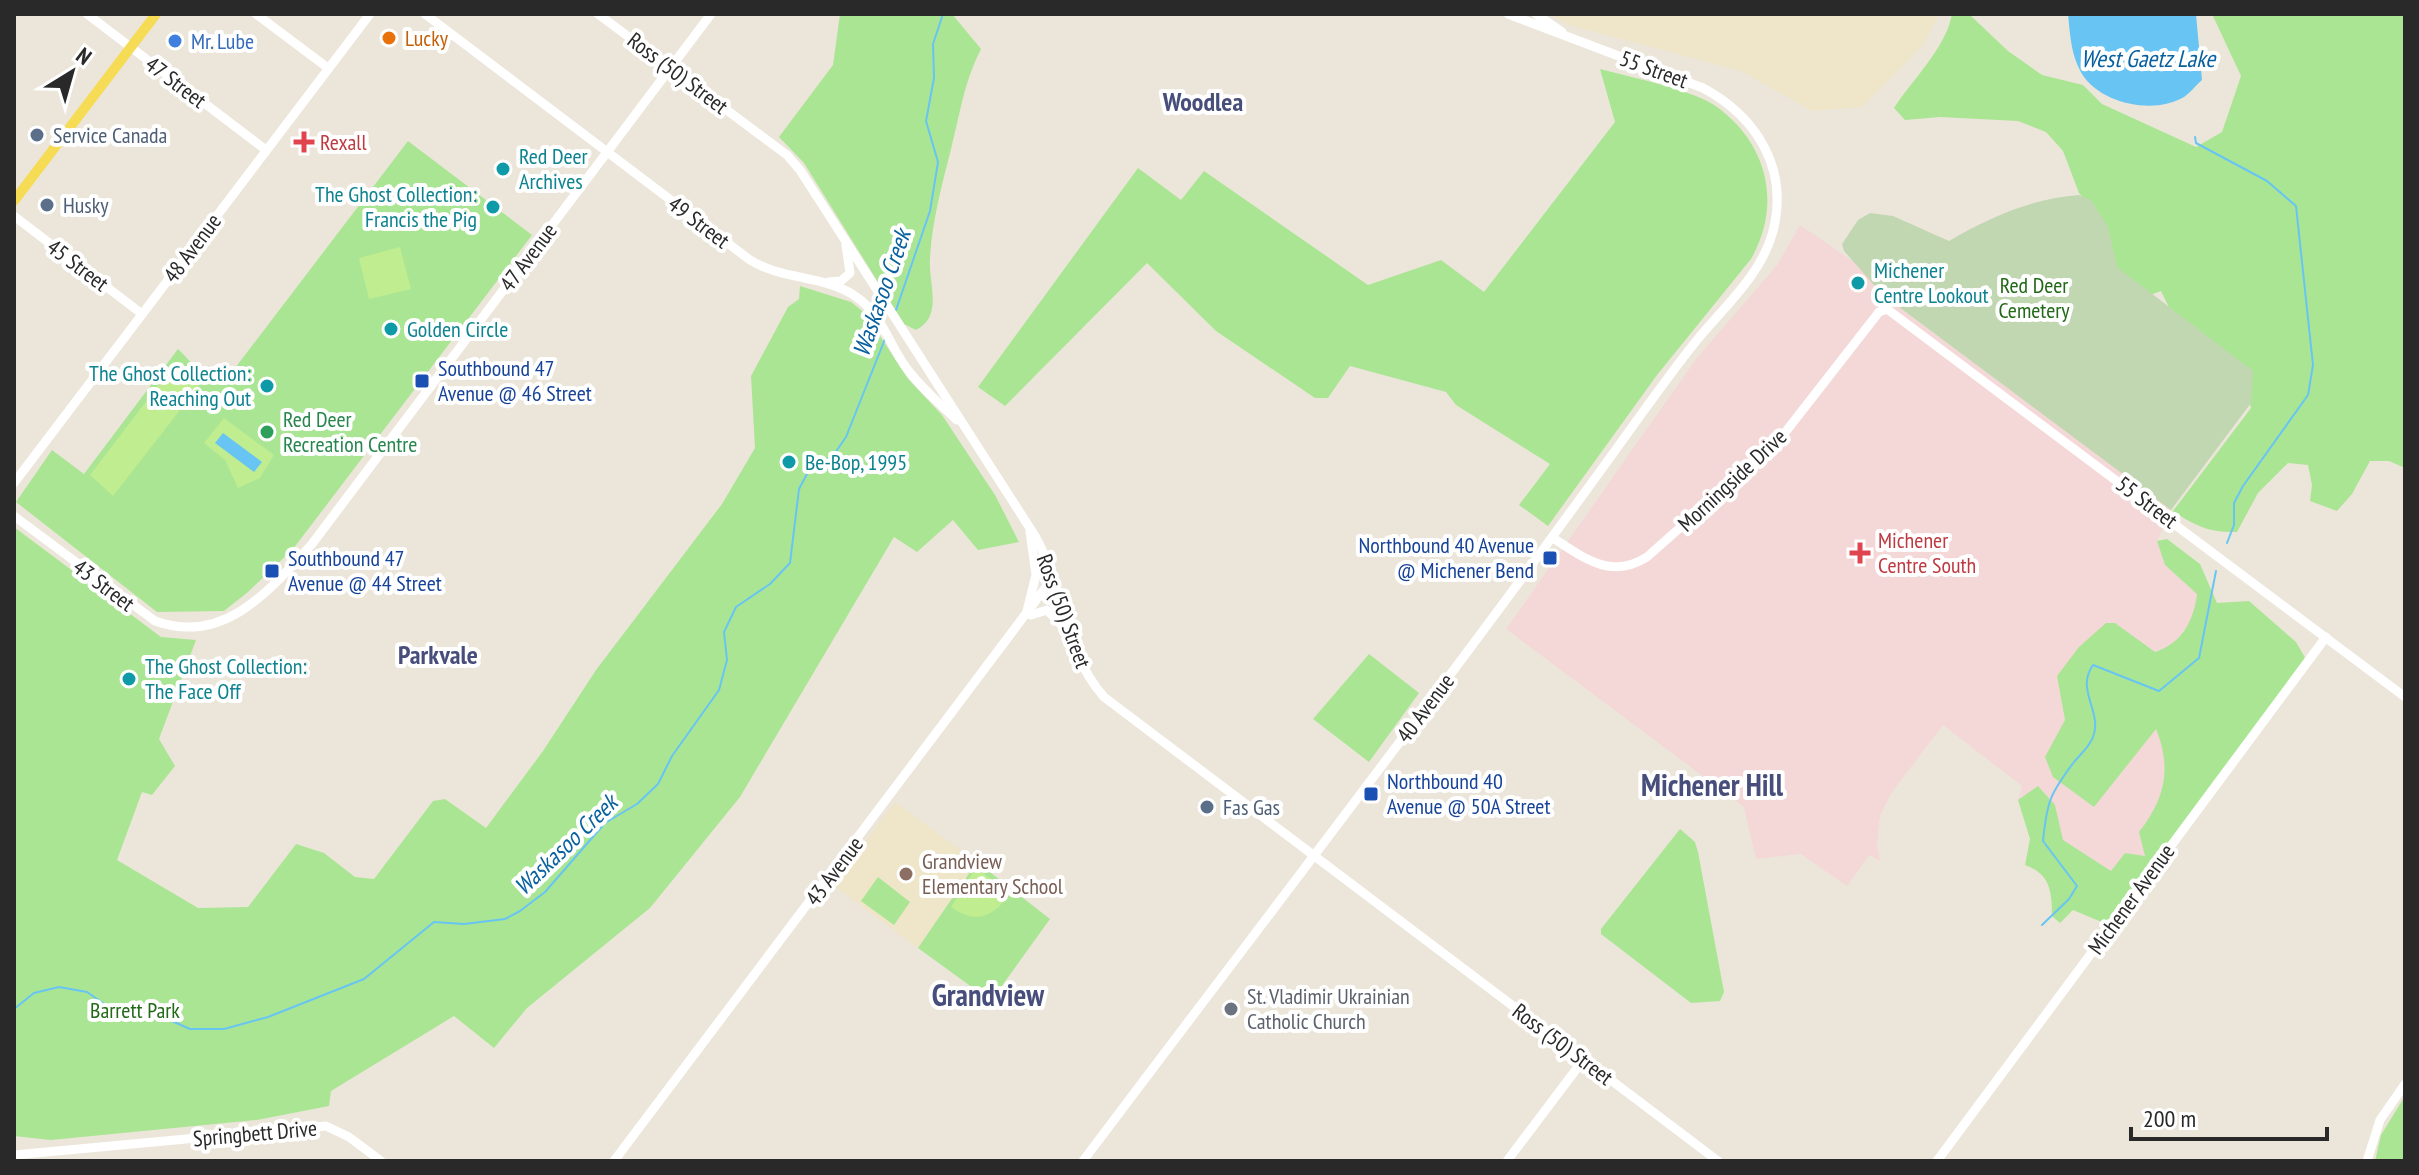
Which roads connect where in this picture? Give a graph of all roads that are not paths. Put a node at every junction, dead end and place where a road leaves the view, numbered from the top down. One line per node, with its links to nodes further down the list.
1 (87, 14): 11 (street, 47 Street)
2 (156, 14): 11 (main road)
3 (256, 14): 12 (street)
4 (370, 14): 12 (street, 48 Avenue)
5 (425, 14): 15 (street, 49 Street)
6 (598, 14): 13 (street, Ross (50) Street)
7 (711, 14): 13 (street, 47 Avenue)
8 (1508, 14): 10 (street, 55 Street)
9 (1536, 14): 10 (street)
10 (1575, 41): 19 (street, 55 Street)
11 (130, 47): 14 (street, 47 Street); 16 (main road)
12 (328, 68): 14 (street, 48 Avenue)
13 (670, 68): 15 (street, 47 Avenue); 18 (street, Ross (50) Street)
14 (266, 150): 22 (street, 48 Avenue)
15 (607, 152): 20 (street, 49 Street); 33 (street, 47 Avenue)
16 (14, 201)
17 (14, 216): 22 (street, 45 Street)
18 (841, 231): 20 (street); 24 (street, Ross (50) Street)
19 (1765, 254): 30 (street, 40 Avenue)
20 (818, 282): 23 (street, 49 Street)
21 (1887, 309): 30 (street, Morningside Drive); 35 (street, 55 Street)
22 (142, 314): 27 (street, 48 Avenue)
23 (893, 346): 24 (street); 25 (street, 49 Street)
24 (915, 348): 25 (street); 26 (street, Ross (50) Street)
25 (918, 381): 26 (street, 49 Street)
26 (961, 424): 29 (street, Ross (50) Street)
27 (14, 483)
28 (14, 516): 33 (street, 43 Street)
29 (1030, 528): 31 (street, Ross (50) Street); 32 (street)
30 (1553, 538): 37 (street, 40 Avenue)
31 (1052, 579): 32 (street, 43 Avenue); 34 (street, Ross (50) Street)
32 (1025, 619): 34 (street); 42 (street, 43 Avenue)
33 (205, 627)
34 (1067, 632): 37 (street, Ross (50) Street)
35 (2326, 637): 36 (street, 55 Street); 46 (street, Michener Avenue)
36 (2405, 697)
37 (1313, 857): 38 (street, Ross (50) Street); 43 (street, 40 Avenue)
38 (1584, 1059): 44 (street); 45 (street, Ross (50) Street)
39 (2405, 1084): 47 (street)
40 (14, 1155): 41 (street, Springbett Drive)
41 (381, 1161)
42 (614, 1161)
43 (1083, 1161)
44 (1507, 1161)
45 (1718, 1161)
46 (1937, 1161)
47 (2367, 1161)

